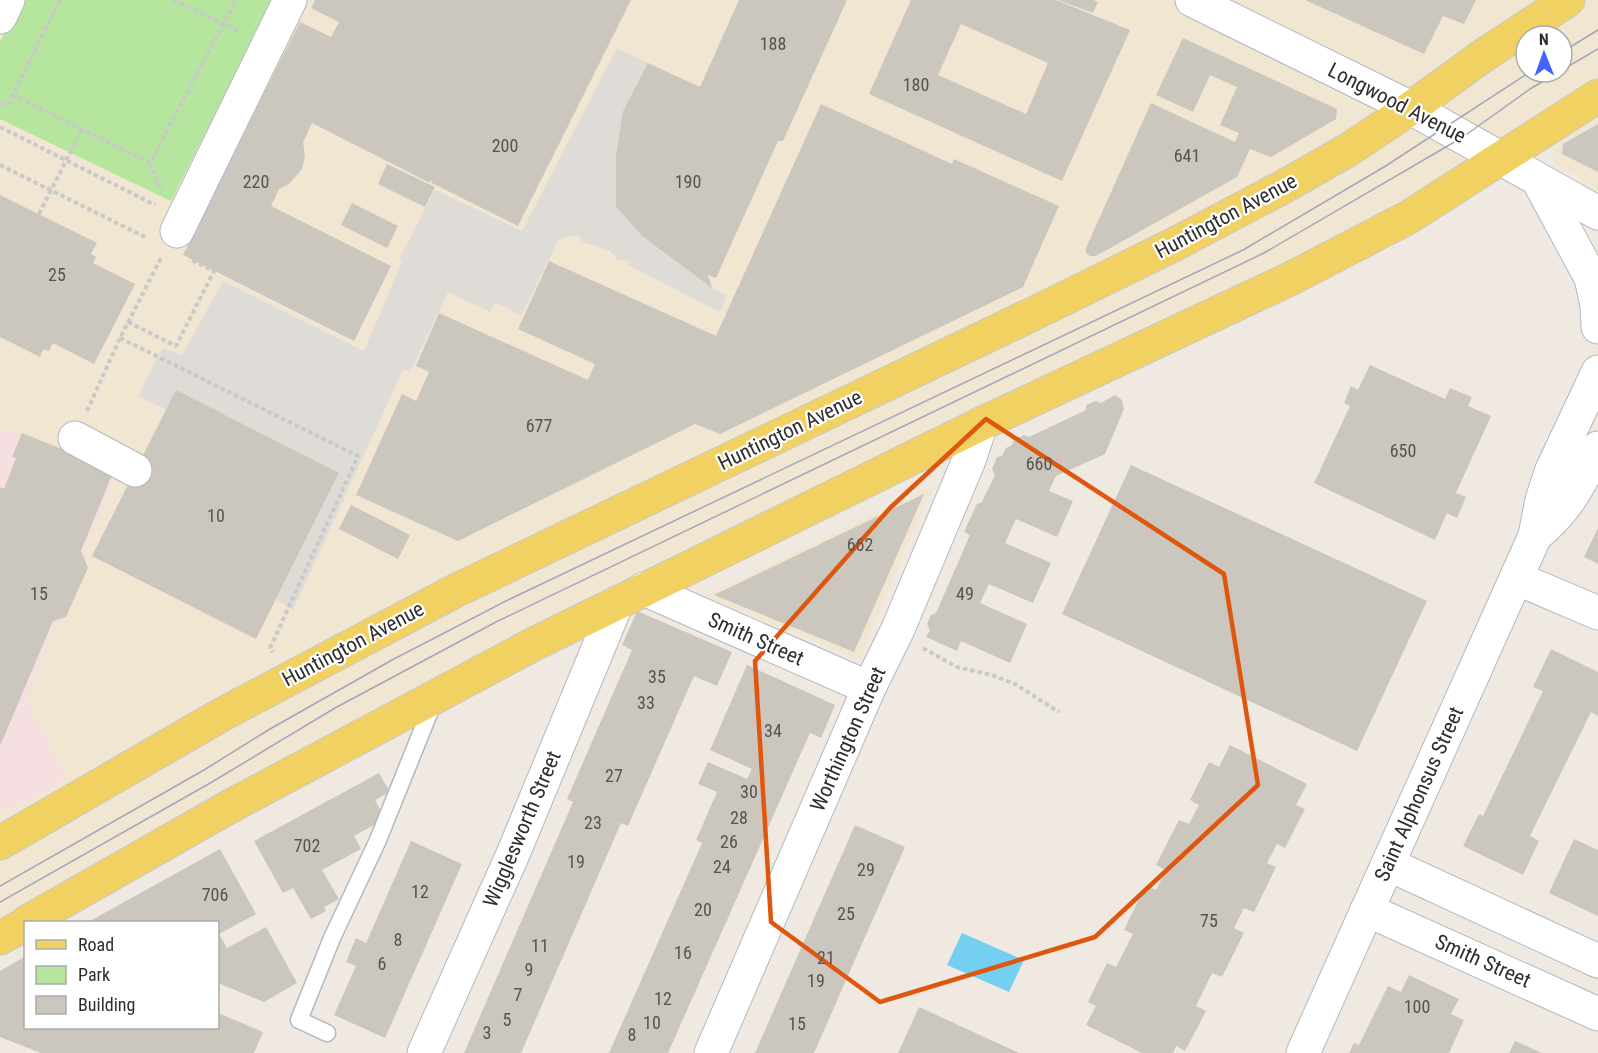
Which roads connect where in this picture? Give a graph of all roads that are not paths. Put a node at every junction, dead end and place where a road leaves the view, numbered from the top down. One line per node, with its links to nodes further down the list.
1 (8, 0): 5 (street)
2 (291, 0): 11 (street)
3 (1568, 0): 7 (main road, Huntington Avenue)
4 (1200, 2): 7 (street, Longwood Avenue)
5 (0, 16)
6 (1598, 96): 8 (main road)
7 (1411, 108): 8 (street, Longwood Avenue); 25 (main road, Huntington Avenue)
8 (1500, 157): 9 (street, Longwood Avenue); 15 (main road)
9 (1538, 180): 10 (street, Longwood Avenue); 12 (street)
10 (1598, 213)
11 (173, 239)
12 (1598, 327)
13 (1598, 350): 14 (street)
14 (1598, 372): 19 (street, Saint Alphonsus Street)
15 (981, 424): 21 (main road); 23 (street, Worthington Street)
16 (75, 438): 18 (street)
17 (1598, 448): 19 (street, Saint Alphonsus Street)
18 (135, 470)
19 (1535, 536): 20 (street, Saint Alphonsus Street)
20 (1516, 578): 22 (street); 26 (street, Saint Alphonsus Street)
21 (631, 596): 23 (street, Smith Street); 24 (main road); 34 (street, Wigglesworth Street)
22 (1598, 613)
23 (869, 688): 35 (street, Worthington Street)
24 (436, 695): 28 (main road); 33 (lane)
25 (0, 843)
26 (1388, 864): 27 (street, Saint Alphonsus Street); 31 (street)
27 (1367, 909): 32 (street, Smith Street); 36 (street, Saint Alphonsus Street)
28 (30, 921)
29 (24, 924): 30 (main road)
30 (0, 938)
31 (1598, 962)
32 (1598, 1014)
33 (327, 1033)
34 (424, 1053)
35 (711, 1053)
36 (1303, 1053)

